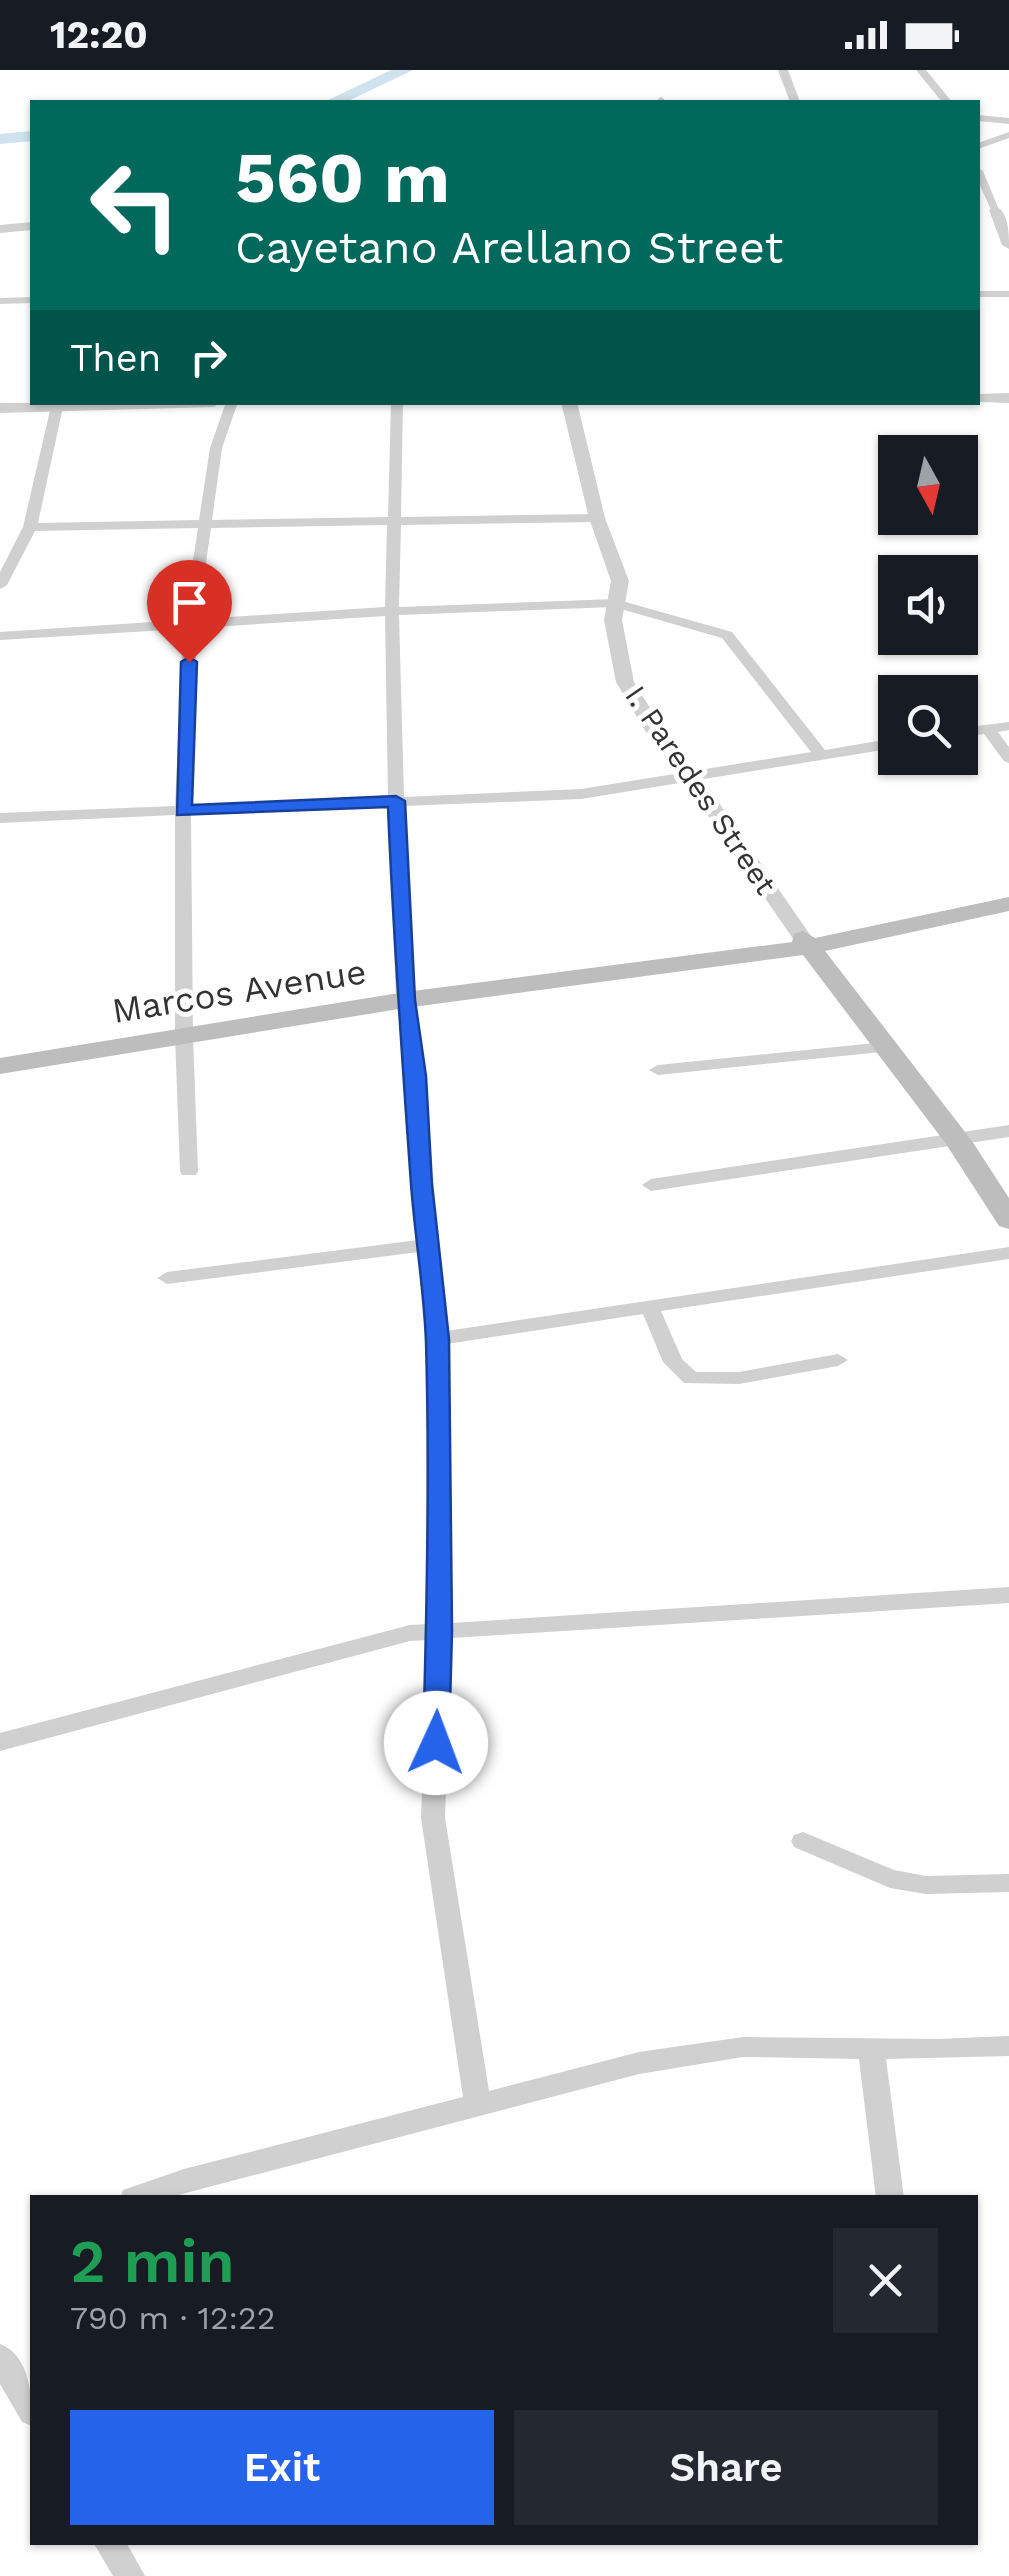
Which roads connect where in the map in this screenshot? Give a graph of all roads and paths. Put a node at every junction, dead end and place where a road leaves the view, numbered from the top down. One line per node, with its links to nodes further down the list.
1 (783, 70): 3 (street)
2 (921, 70): 4 (street)
3 (794, 100)
4 (945, 100)
5 (980, 118): 6 (street)
6 (1009, 121)
7 (1009, 135): 8 (street)
8 (980, 145)
9 (980, 173): 10 (street)
10 (1003, 210): 13 (street)
11 (30, 226): 12 (street)
12 (0, 229)
13 (1009, 244)
14 (980, 294): 15 (street)
15 (1009, 294)
16 (30, 300): 17 (street)
17 (0, 301)
18 (980, 398): 19 (street)
19 (1009, 398)
20 (44, 405): 25 (street)
21 (58, 405): 29 (street)
22 (231, 405): 27 (street)
23 (397, 405): 28 (street)
24 (570, 405): 26 (street, I. Paredes Street)
25 (0, 408)
26 (597, 518): 28 (street); 31 (street, I. Paredes Street)
27 (208, 521): 28 (street); 29 (street); 33 (street)
28 (396, 521): 32 (street)
29 (30, 527): 30 (street)
30 (0, 585)
31 (615, 603): 32 (street); 39 (street); 41 (street, I. Paredes Street)
32 (392, 611): 33 (street); 42 (street)
33 (190, 625): 34 (street); 43 (street)
34 (0, 636)
35 (1009, 726): 36 (street)
36 (988, 729): 37 (street); 40 (street)
37 (978, 731)
38 (878, 747): 39 (street)
39 (821, 755): 41 (street)
40 (1009, 758)
41 (690, 775): 42 (street); 46 (street, I. Paredes Street)
42 (396, 801): 43 (street); 47 (street)
43 (183, 811): 44 (street); 48 (street)
44 (0, 818)
45 (1009, 900): 46 (main road, Marcos Avenue)
46 (800, 945): 47 (main road, Marcos Avenue); 49 (main road)
47 (405, 1000): 48 (main road, Marcos Avenue); 57 (street)
48 (184, 1036): 50 (main road, Marcos Avenue); 54 (street)
49 (885, 1047): 51 (street); 53 (main road)
50 (0, 1066)
51 (658, 1070)
52 (1009, 1131): 53 (street)
53 (958, 1141): 55 (street); 56 (main road)
54 (189, 1171)
55 (652, 1184)
56 (1009, 1220)
57 (427, 1245): 59 (street); 61 (street)
58 (1009, 1253): 60 (street)
59 (167, 1278)
60 (650, 1306): 61 (street); 62 (street)
61 (437, 1339): 64 (street)
62 (838, 1360)
63 (1009, 1596): 64 (street)
64 (440, 1631): 65 (street); 70 (street)
65 (0, 1742)
66 (803, 1841): 67 (street)
67 (1009, 1883)
68 (1009, 2046): 69 (street)
69 (871, 2047): 70 (street); 72 (street)
70 (478, 2106): 71 (street)
71 (142, 2195)
72 (890, 2195)
73 (0, 2357): 74 (street)
74 (30, 2410)
75 (110, 2545): 76 (street)
76 (130, 2576)

